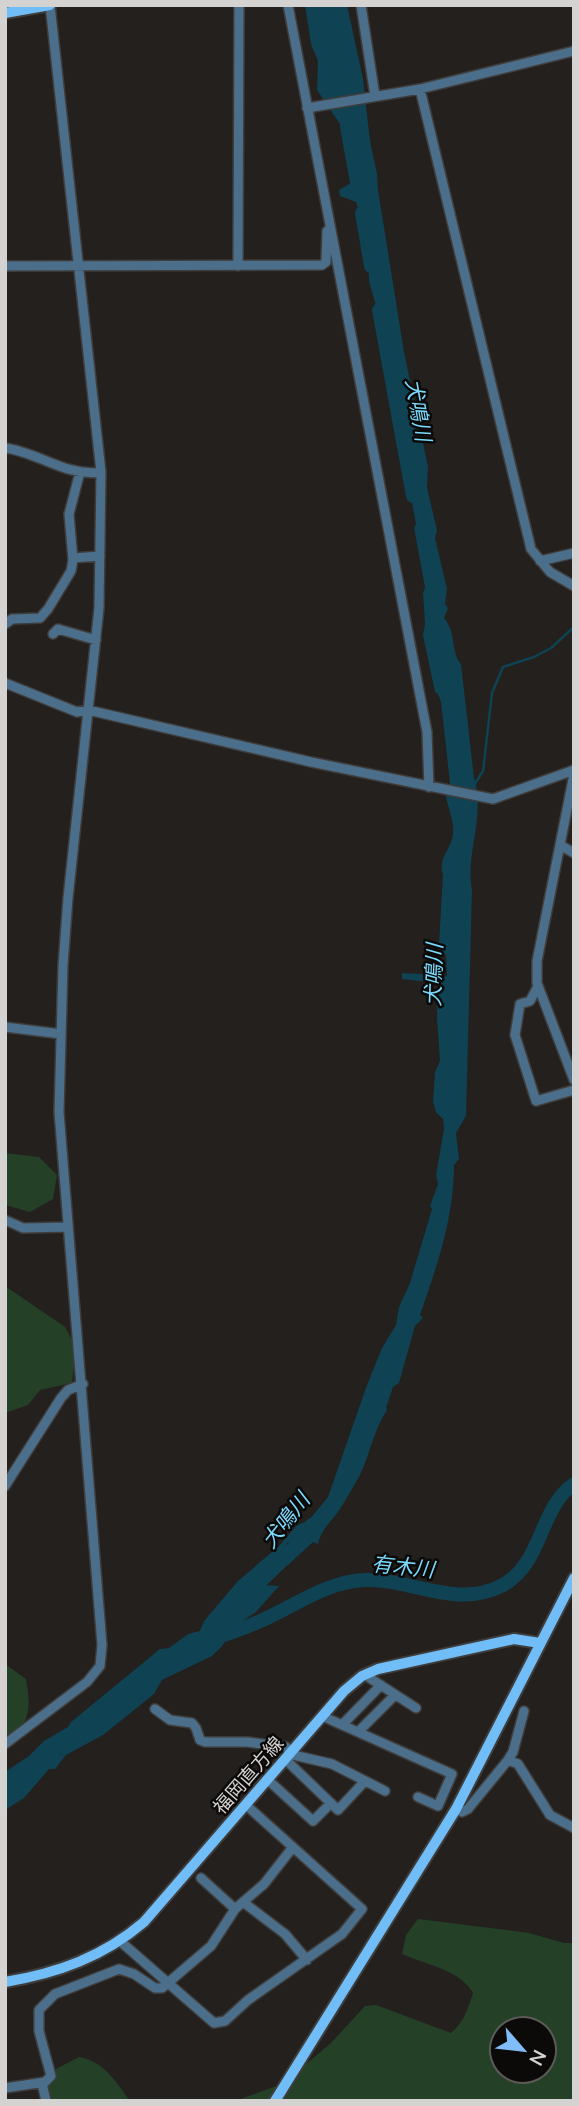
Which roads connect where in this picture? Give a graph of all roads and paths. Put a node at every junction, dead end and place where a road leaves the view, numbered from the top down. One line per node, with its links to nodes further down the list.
1 (50, 5): 5 (main road); 11 (street)
2 (239, 5): 12 (street)
3 (288, 5): 9 (street)
4 (361, 5): 8 (street)
5 (5, 13)
6 (574, 51): 7 (street)
7 (420, 89): 8 (street); 20 (street)
8 (376, 96): 9 (street)
9 (307, 108): 10 (street)
10 (327, 208): 12 (street); 28 (street)
11 (79, 265): 12 (street); 13 (street); 16 (street)
12 (238, 265)
13 (5, 266)
14 (5, 448): 15 (street)
15 (80, 472): 16 (street); 19 (street)
16 (101, 472): 18 (street)
17 (574, 553): 20 (street)
18 (100, 556): 19 (street); 24 (street)
19 (73, 558): 22 (street)
20 (540, 561): 21 (street)
21 (574, 586)
22 (5, 624)
23 (53, 634): 24 (street)
24 (96, 640): 26 (street)
25 (5, 683): 26 (street)
26 (88, 710): 28 (street); 34 (street)
27 (574, 772): 28 (street); 29 (street)
28 (429, 787)
29 (571, 812): 30 (street)
30 (560, 845): 31 (street); 32 (street)
31 (574, 853)
32 (538, 986): 35 (street); 36 (street)
33 (5, 1027): 34 (street)
34 (61, 1034): 38 (street)
35 (574, 1080)
36 (574, 1090)
37 (5, 1220): 38 (street)
38 (68, 1227): 39 (street)
39 (83, 1384): 40 (street); 52 (street)
40 (5, 1486)
41 (574, 1578): 42 (main road)
42 (540, 1643): 43 (main road, 福岡直方線); 61 (main road)
43 (365, 1675): 44 (street); 49 (main road, 福岡直方線)
44 (381, 1685): 45 (street); 50 (street)
45 (395, 1695): 46 (street); 51 (street)
46 (416, 1708)
47 (155, 1709): 53 (street)
48 (524, 1711): 54 (street)
49 (322, 1716): 50 (street); 53 (main road, 福岡直方線)
50 (342, 1725): 51 (street)
51 (358, 1732): 58 (street)
52 (5, 1744)
53 (288, 1755): 55 (main road, 福岡直方線); 56 (street); 59 (street)
54 (508, 1760): 61 (street); 62 (street)
55 (268, 1780): 59 (street); 60 (main road, 福岡直方線)
56 (365, 1781): 57 (street); 59 (street)
57 (385, 1791)
58 (418, 1797)
59 (331, 1803)
60 (246, 1805): 63 (street); 67 (main road, 福岡直方線)
61 (456, 1809): 74 (main road)
62 (574, 1828)
63 (293, 1847): 65 (street); 68 (street)
64 (201, 1878): 66 (street)
65 (243, 1902): 66 (street); 68 (street)
66 (235, 1909): 69 (street)
67 (121, 1942): 69 (street); 70 (main road, 福岡直方線)
68 (305, 1958): 69 (street)
69 (171, 1980): 71 (street)
70 (5, 1982)
71 (42, 2083): 72 (street); 73 (street)
72 (5, 2088)
73 (46, 2101)
74 (275, 2101)

